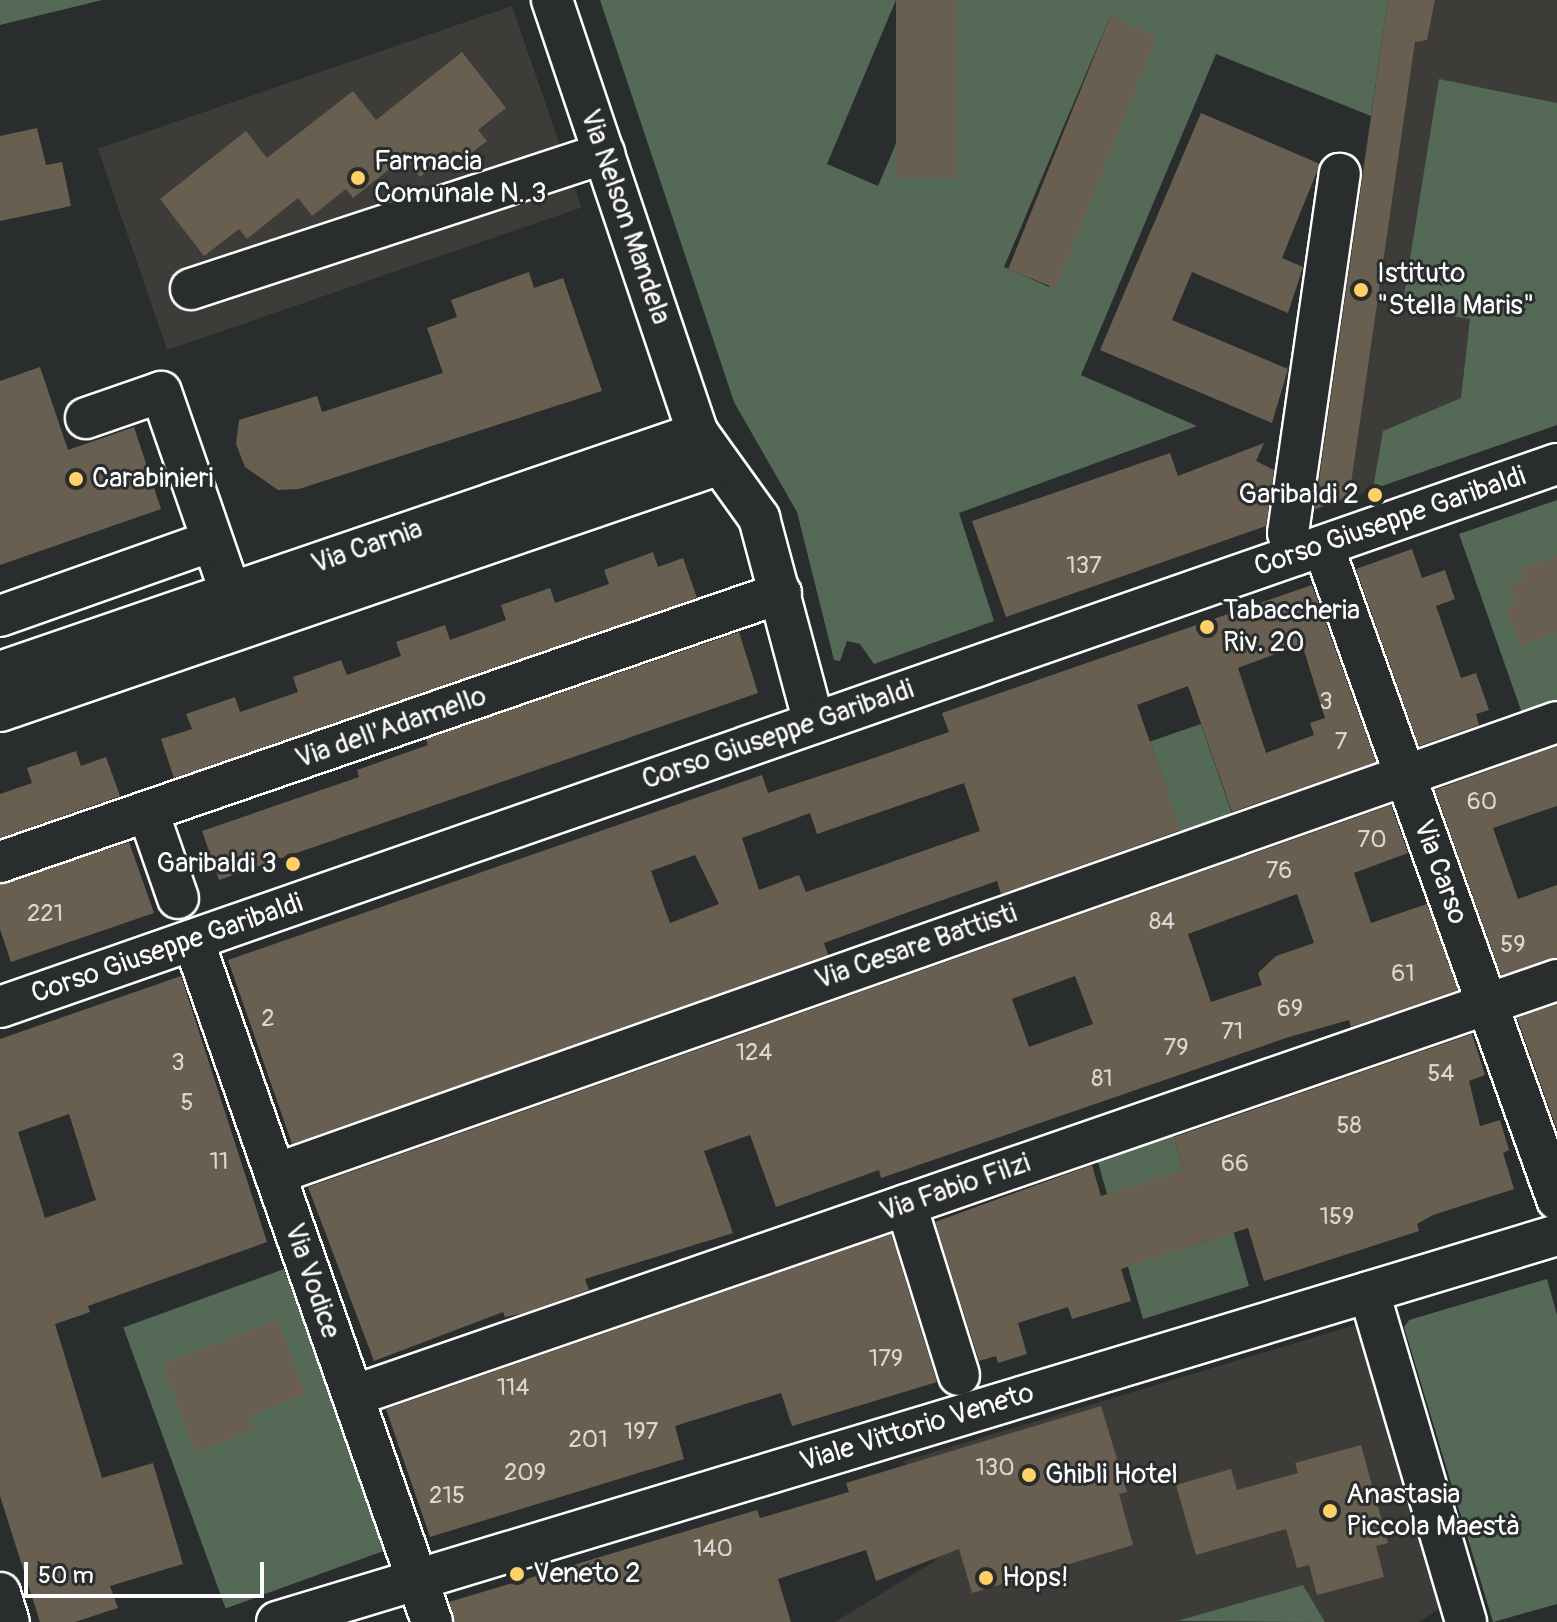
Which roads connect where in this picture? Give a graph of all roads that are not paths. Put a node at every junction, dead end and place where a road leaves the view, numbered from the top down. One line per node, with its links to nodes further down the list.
1 (552, 0): 2 (street, Via Nelson Mandela)
2 (604, 153): 4 (street); 6 (street, Via Nelson Mandela)
3 (1340, 174): 9 (street, Via Carso)
4 (191, 289)
5 (86, 418): 8 (street)
6 (708, 449): 10 (street); 11 (street, Via Carnia)
7 (1557, 464): 9 (street, Corso Giuseppe Garibaldi)
8 (212, 541): 11 (street); 12 (street)
9 (1309, 550): 16 (street, Corso Giuseppe Garibaldi); 17 (street, Via Carso)
10 (781, 593): 16 (street); 18 (street, Via dell'Adamello)
11 (237, 611): 13 (street, Via Carnia); 14 (street, Via Carnia)
12 (0, 616)
13 (0, 672)
14 (0, 711)
15 (1557, 722): 17 (street, Via Cesare Battisti)
16 (814, 723): 21 (street, Corso Giuseppe Garibaldi)
17 (1405, 775): 23 (street, Via Carso); 26 (street, Via Cesare Battisti)
18 (148, 812): 19 (street, Via dell'Adamello); 20 (street)
19 (0, 862)
20 (178, 898)
21 (193, 940): 24 (street, Corso Giuseppe Garibaldi); 26 (street, Via Vodice)
22 (1557, 980): 23 (street, Via Fabio Filzi)
23 (1487, 1004): 25 (street, Via Carso); 28 (street, Via Fabio Filzi)
24 (0, 1007)
25 (1546, 1132): 27 (street, Via Carso)
26 (275, 1174): 32 (street, Via Vodice)
27 (1557, 1199)
28 (906, 1205): 31 (street); 32 (street, Via Fabio Filzi)
29 (1557, 1235): 30 (street, Viale Vittorio Veneto)
30 (1369, 1292): 33 (street, Viale Vittorio Veneto); 38 (street)
31 (959, 1375)
32 (353, 1396): 33 (street, Via Vodice)
33 (417, 1580): 36 (street, Viale Vittorio Veneto); 37 (street, Via Vodice)
34 (0, 1593): 35 (street)
35 (9, 1622)
36 (277, 1622)
37 (432, 1622)
38 (1466, 1622)

